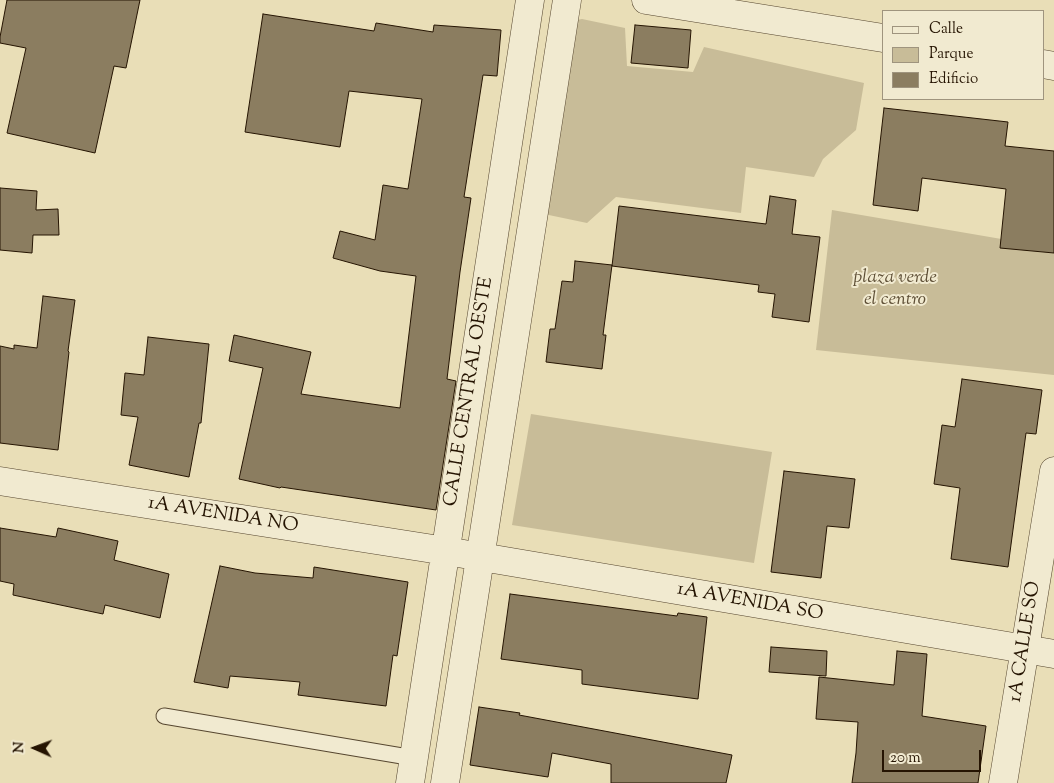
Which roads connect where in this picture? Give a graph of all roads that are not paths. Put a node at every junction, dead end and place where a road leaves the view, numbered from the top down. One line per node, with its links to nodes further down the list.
1 (530, 0): 7 (street, CALLE CENTRAL OESTE)
2 (567, 0): 8 (street)
3 (646, 0): 4 (street)
4 (882, 38)
5 (1054, 471): 9 (street, 1A CALLE SO)
6 (0, 481): 7 (street, 1A AVENIDA NO)
7 (446, 551): 8 (street, 1A AVENIDA SO); 12 (street, CALLE CENTRAL OESTE)
8 (480, 557): 9 (street, 1A AVENIDA SO); 13 (street)
9 (1025, 649): 10 (street, 1A AVENIDA SO); 14 (street, 1A CALLE SO)
10 (1054, 654)
11 (164, 716): 12 (lane)
12 (412, 771)
13 (445, 783)
14 (1003, 783)

